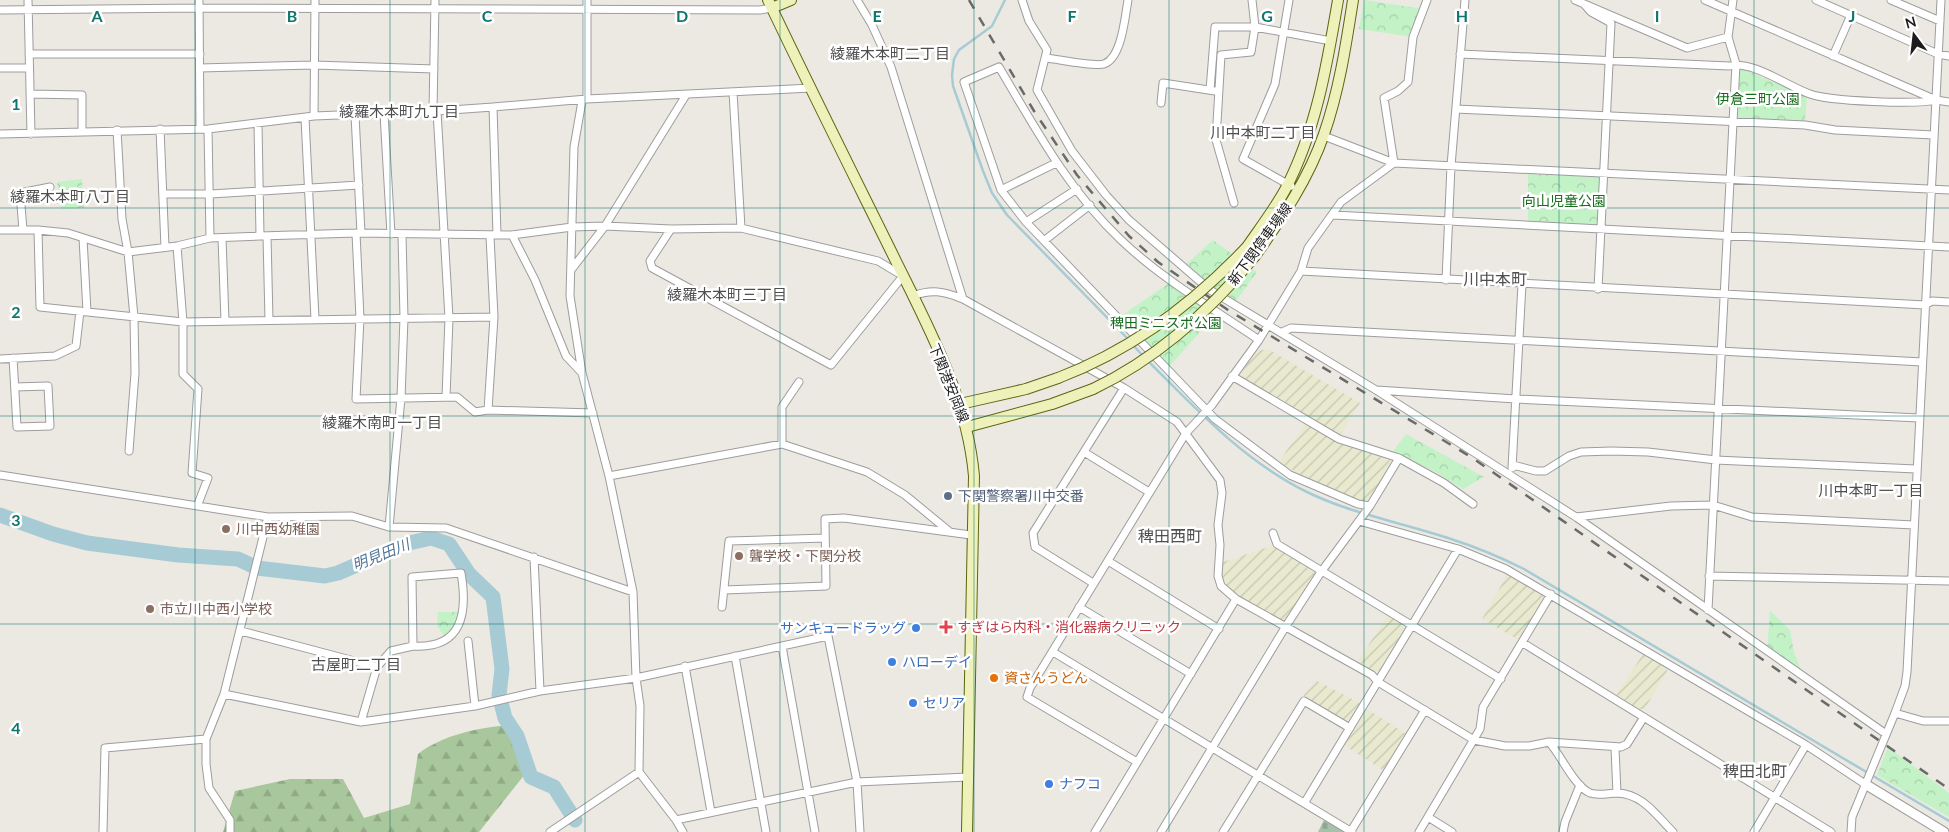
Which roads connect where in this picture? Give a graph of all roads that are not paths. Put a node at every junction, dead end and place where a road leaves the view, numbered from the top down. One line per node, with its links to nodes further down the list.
1 (28, 0): 29 (street)
2 (199, 0): 24 (street)
3 (315, 0): 25 (street)
4 (436, 0): 27 (street)
5 (587, 0): 28 (street)
6 (791, 0): 22 (main road)
7 (857, 0): 135 (street)
8 (1022, 0): 43 (street)
9 (1128, 0): 43 (street)
10 (1252, 0): 33 (street)
11 (1289, 0): 34 (street)
12 (1338, 0): 36 (main road, 新下関停車場線)
13 (1353, 0): 78 (main road, 新下関停車場線)
14 (1427, 0): 80 (street)
15 (1465, 0): 39 (street)
16 (1575, 0): 23 (street)
17 (1705, 0): 30 (street)
18 (1732, 0): 30 (street)
19 (1816, 0): 31 (street)
20 (1891, 0): 32 (street)
21 (1941, 0): 32 (street)
22 (770, 4): 28 (street); 51 (main road, 下関港安岡線)
23 (1584, 4): 35 (street); 44 (street)
24 (199, 8): 25 (street); 29 (street); 38 (street)
25 (315, 9): 27 (street); 46 (street)
26 (0, 10): 29 (street)
27 (436, 10): 28 (street); 50 (street)
28 (587, 10): 56 (street)
29 (28, 11): 37 (street)
30 (1731, 12): 35 (street); 41 (street)
31 (1851, 15): 40 (street); 41 (street)
32 (1940, 21): 40 (street)
33 (1255, 27): 34 (street); 52 (street); 52 (street)
34 (1285, 31): 36 (street); 84 (street)
35 (1728, 37): 45 (street)
36 (1331, 41): 84 (main road, 新下関停車場線)
37 (29, 54): 38 (street); 48 (street)
38 (200, 54): 49 (street)
39 (1460, 54): 44 (street); 61 (street)
40 (1938, 54): 42 (street); 57 (street)
41 (1833, 56): 57 (street)
42 (1949, 56)
43 (1046, 58): 148 (street)
44 (1610, 60): 45 (street); 66 (street)
45 (1736, 64): 57 (street); 68 (street)
46 (314, 65): 49 (street); 50 (street); 65 (street)
47 (0, 68): 48 (street)
48 (29, 68): 54 (street)
49 (200, 68): 70 (street)
50 (434, 69): 62 (street)
51 (811, 88): 53 (street); 129 (main road, 下関港安岡線)
52 (1214, 91): 59 (street); 96 (street)
53 (733, 92): 55 (street); 103 (street)
54 (30, 94): 74 (street); 76 (street)
55 (686, 95): 56 (street); 101 (street)
56 (585, 100): 60 (street); 102 (street)
57 (1936, 100): 58 (street); 77 (street)
58 (1949, 102)
59 (1161, 103)
60 (493, 108): 62 (street); 114 (street)
61 (1456, 109): 66 (street); 81 (street)
62 (435, 111): 63 (street); 113 (street)
63 (384, 114): 64 (street); 111 (street)
64 (355, 115): 65 (street); 85 (street)
65 (314, 116): 67 (street)
66 (1607, 116): 68 (street); 82 (street)
67 (304, 118): 69 (street); 87 (street)
68 (1732, 122): 77 (street); 83 (street)
69 (258, 123): 71 (street); 93 (street)
70 (200, 129): 71 (street); 73 (street)
71 (208, 129): 95 (street)
72 (116, 130): 73 (street); 74 (street); 126 (street)
73 (160, 130): 94 (street)
74 (82, 132): 76 (street)
75 (0, 134): 76 (street)
76 (31, 134)
77 (1934, 135): 91 (street)
78 (1324, 136): 80 (street); 90 (main road, 新下関停車場線)
79 (1056, 163): 88 (street); 89 (street); 89 (street)
80 (1394, 163): 81 (street); 98 (street)
81 (1452, 166): 82 (street); 99 (street)
82 (1603, 173): 83 (street); 105 (street)
83 (1730, 179): 91 (street); 117 (street)
84 (1288, 184): 90 (street); 165 (main road, 新下関停車場線, bridge)
85 (359, 186): 87 (street); 109 (street)
86 (50, 187): 107 (street)
87 (309, 189): 93 (street); 110 (street)
88 (1077, 189): 97 (street); 100 (street)
89 (1001, 190): 100 (street)
90 (1298, 190): 171 (main road, 新下関停車場線, bridge)
91 (1931, 190): 92 (street); 123 (street)
92 (1949, 190)
93 (259, 192): 95 (street); 115 (street)
94 (163, 194): 95 (street); 124 (street)
95 (211, 194): 119 (street)
96 (1234, 203)
97 (1090, 205): 121 (street); 150 (street)
98 (1333, 215): 99 (street); 128 (street)
99 (1449, 221): 105 (street); 130 (street)
100 (1026, 222): 121 (street)
101 (605, 226): 102 (street); 104 (street); 127 (street)
102 (572, 227): 116 (street); 127 (street)
103 (741, 228): 104 (street); 129 (street)
104 (672, 229): 129 (street)
105 (1601, 229): 117 (street); 132 (street)
106 (0, 230): 107 (street)
107 (23, 230): 108 (street)
108 (38, 230): 118 (street); 138 (street)
109 (359, 233): 110 (street); 111 (street); 141 (street)
110 (311, 234): 115 (street); 144 (street)
111 (391, 234): 112 (street)
112 (402, 235): 113 (street); 142 (street)
113 (443, 235): 114 (street); 143 (street)
114 (494, 235): 116 (street); 140 (street)
115 (264, 236): 120 (street); 145 (street)
116 (512, 236): 156 (street)
117 (1727, 236): 123 (street); 134 (street)
118 (83, 238): 126 (street); 138 (street)
119 (210, 238): 120 (street); 122 (street)
120 (222, 238): 146 (street)
121 (1044, 240): 168 (street)
122 (176, 246): 124 (street); 147 (street)
123 (1928, 246): 125 (street); 137 (street)
124 (165, 247): 126 (street)
125 (1949, 247)
126 (128, 252): 139 (street)
127 (571, 271): 156 (street)
128 (1301, 271): 130 (street); 148 (street)
129 (903, 276): 133 (main road, 下関港安岡線)
130 (1446, 280): 131 (street)
131 (1522, 284): 132 (street); 151 (street)
132 (1598, 289): 134 (street)
133 (912, 296): 135 (street); 165 (main road, 下関港安岡線)
134 (1724, 296): 137 (street); 152 (street)
135 (963, 299): 160 (street)
136 (1949, 302): 137 (street)
137 (1925, 305): 155 (street)
138 (83, 311): 139 (street); 153 (street)
139 (134, 317): 147 (street); 174 (street)
140 (494, 317): 143 (street); 167 (street)
141 (360, 318): 142 (street); 144 (street); 163 (street)
142 (404, 318): 143 (street); 163 (street)
143 (449, 318): 162 (street)
144 (315, 319): 145 (street)
145 (269, 320): 146 (street)
146 (225, 321): 147 (street)
147 (183, 322): 184 (street)
148 (1268, 324): 149 (street); 150 (street)
149 (1282, 332): 151 (street); 161 (street)
150 (1259, 340): 157 (street)
151 (1520, 342): 152 (street); 164 (street)
152 (1722, 352): 155 (street); 166 (street)
153 (14, 358): 154 (street); 159 (street)
154 (0, 359)
155 (1922, 362): 170 (street)
156 (582, 373): 169 (street)
157 (1232, 376): 168 (street); 176 (street)
158 (799, 382): 173 (street)
159 (15, 388): 159 (street)
160 (1124, 388): 172 (street); 175 (street)
161 (1376, 390): 164 (street); 182 (street)
162 (446, 397): 163 (street); 167 (street)
163 (400, 398): 192 (street)
164 (1516, 399): 166 (street); 178 (street)
165 (960, 404): 171 (main road, 下関港安岡線)
166 (1718, 408): 170 (street); 177 (street)
167 (488, 410): 169 (street)
168 (1206, 411): 172 (street); 187 (street)
169 (593, 413): 181 (street)
170 (1919, 418): 179 (street)
171 (967, 427): 195 (main road, 下関港安岡線)
172 (1186, 433): 183 (street); 208 (street)
173 (782, 444): 181 (street); 193 (street)
174 (128, 451)
175 (1084, 452): 183 (street); 204 (street)
176 (1399, 458): 185 (street); 187 (street)
177 (1716, 460): 178 (street); 179 (street); 186 (street)
178 (1513, 465): 182 (street)
179 (1916, 469): 191 (street)
180 (0, 475): 184 (street)
181 (609, 476): 206 (street)
182 (1510, 476): 189 (street)
183 (1149, 492): 199 (street)
184 (198, 504): 188 (street)
185 (1473, 504)
186 (1713, 505): 189 (street); 191 (street); 201 (street)
187 (1369, 507): 190 (street)
188 (268, 517): 192 (street); 215 (street)
189 (1576, 517): 211 (street)
190 (1360, 520): 197 (street); 200 (street)
191 (1914, 525): 202 (street)
192 (389, 527): 198 (street)
193 (950, 532): 195 (street); 196 (street)
194 (1273, 533): 200 (street)
195 (971, 535): 248 (main road, 下関港安岡線)
196 (825, 538): 205 (street); 205 (street)
197 (1458, 549): 207 (street); 212 (street)
198 (534, 557): 206 (street); 228 (street)
199 (1108, 561): 204 (street); 214 (street)
200 (1321, 572): 212 (street); 213 (street)
201 (1709, 576): 202 (street); 211 (street)
202 (1913, 581): 203 (street); 232 (street)
203 (1949, 582)
204 (1093, 583): 210 (street)
205 (724, 590): 209 (street)
206 (632, 592): 225 (street)
207 (1551, 594): 217 (street); 242 (street)
208 (1236, 599): 213 (street); 214 (street)
209 (722, 607)
210 (1079, 607): 220 (street); 224 (street)
211 (1708, 610): 238 (street)
212 (1412, 625): 226 (street); 227 (street)
213 (1286, 626): 227 (street); 243 (street)
214 (1218, 629): 224 (street)
215 (241, 631): 223 (street); 229 (street)
216 (468, 641): 230 (street)
217 (1523, 643): 226 (street); 233 (street)
218 (412, 646): 218 (street); 223 (street)
219 (782, 646): 221 (street); 249 (street); 252 (street)
220 (1053, 652): 234 (street); 245 (street)
221 (735, 656): 222 (street); 255 (street)
222 (685, 666): 225 (street); 257 (street)
223 (377, 667): 236 (street)
224 (1192, 674): 234 (street)
225 (636, 678): 228 (street); 246 (street)
226 (1501, 679): 240 (street)
227 (1378, 682): 231 (street); 237 (street)
228 (540, 691): 230 (street)
229 (224, 694): 236 (street); 239 (street)
230 (475, 706): 236 (street)
231 (1425, 710): 240 (street); 271 (street)
232 (1895, 713): 235 (street); 238 (street)
233 (1644, 717): 244 (street); 254 (street)
234 (1165, 718): 243 (street); 245 (street)
235 (1949, 721)
236 (361, 722)
237 (1350, 728): 247 (street); 256 (street)
238 (1886, 734): 250 (street)
239 (206, 739): 260 (street); 261 (street)
240 (1474, 740): 241 (street); 258 (street)
241 (1549, 742): 244 (street); 251 (street)
242 (1806, 745): 250 (street); 254 (street)
243 (1213, 748): 247 (street); 269 (street)
244 (1615, 748): 253 (street)
245 (1137, 762): 268 (street)
246 (639, 772): 259 (street); 262 (street)
247 (1256, 776): 256 (street); 270 (street)
248 (968, 777): 249 (street); 267 (main road, 下関港安岡線)
249 (857, 782): 252 (street); 266 (street)
250 (1867, 782): 278 (street); 279 (street)
251 (1580, 785): 253 (street); 274 (street)
252 (808, 793): 255 (street); 265 (street)
253 (1618, 793): 275 (street)
254 (1776, 798): 276 (street); 277 (street)
255 (760, 801): 257 (street); 264 (street)
256 (1305, 802): 271 (street)
257 (711, 812): 259 (street)
258 (1428, 817): 272 (street); 273 (street)
259 (676, 820): 263 (street)
260 (103, 832)
261 (230, 832)
262 (550, 832)
263 (683, 832)
264 (766, 832)
265 (815, 832)
266 (860, 832)
267 (967, 832)
268 (1095, 832)
269 (1161, 832)
270 (1223, 832)
271 (1352, 832)
272 (1419, 832)
273 (1452, 832)
274 (1563, 832)
275 (1673, 832)
276 (1754, 832)
277 (1831, 832)
278 (1851, 832)
279 (1944, 832)

